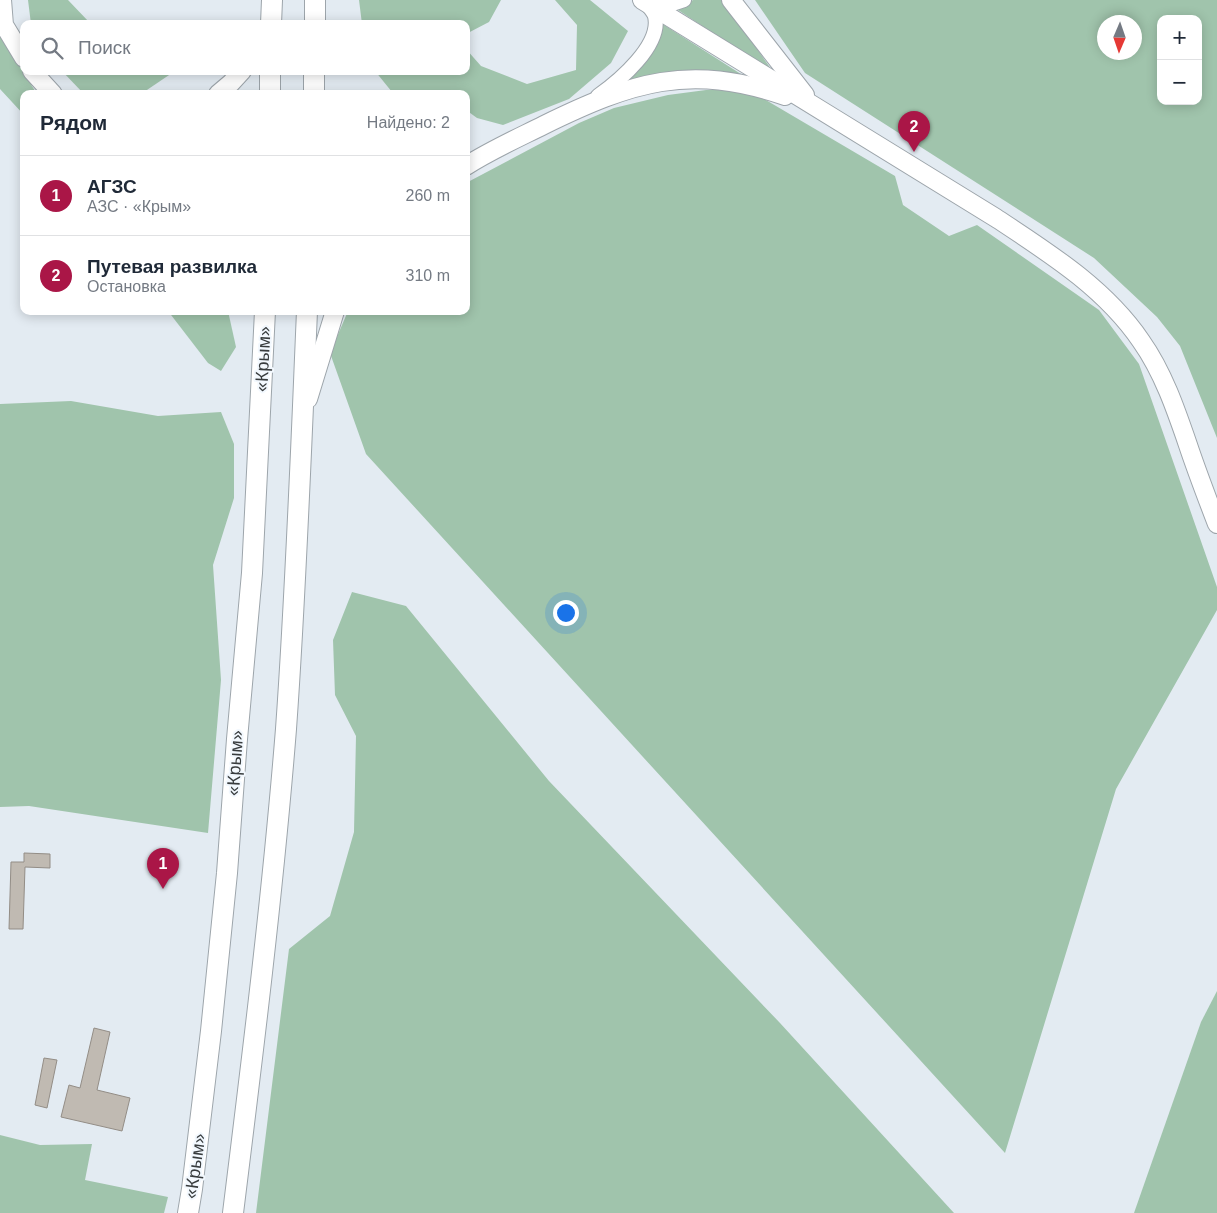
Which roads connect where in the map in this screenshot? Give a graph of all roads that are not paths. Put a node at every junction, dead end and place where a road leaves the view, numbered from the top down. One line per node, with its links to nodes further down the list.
1 (2, 0): 11 (main road)
2 (267, 0): 8 (main road)
3 (272, 0): 9 (highway)
4 (315, 0): 10 (highway)
5 (684, 0): 7 (street)
6 (731, 0): 22 (main road)
7 (644, 1): 21 (street); 22 (main road)
8 (264, 20)
9 (271, 20)
10 (315, 20)
11 (2, 22): 12 (main road)
12 (20, 51)
13 (36, 75): 17 (main road)
14 (239, 75): 18 (main road)
15 (270, 75): 19 (highway)
16 (314, 75): 20 (highway)
17 (49, 90)
18 (223, 90)
19 (270, 90)
20 (314, 90)
21 (588, 104): 22 (main road); 23 (main road)
22 (815, 107): 28 (main road)
23 (470, 164)
24 (265, 315): 29 (highway, «Крым»)
25 (307, 315): 27 (highway)
26 (334, 315): 27 (main road)
27 (302, 418): 32 (highway)
28 (1217, 524)
29 (192, 1189): 30 (main road); 31 (highway, «Крым»)
30 (182, 1213)
31 (188, 1213)
32 (233, 1213)

